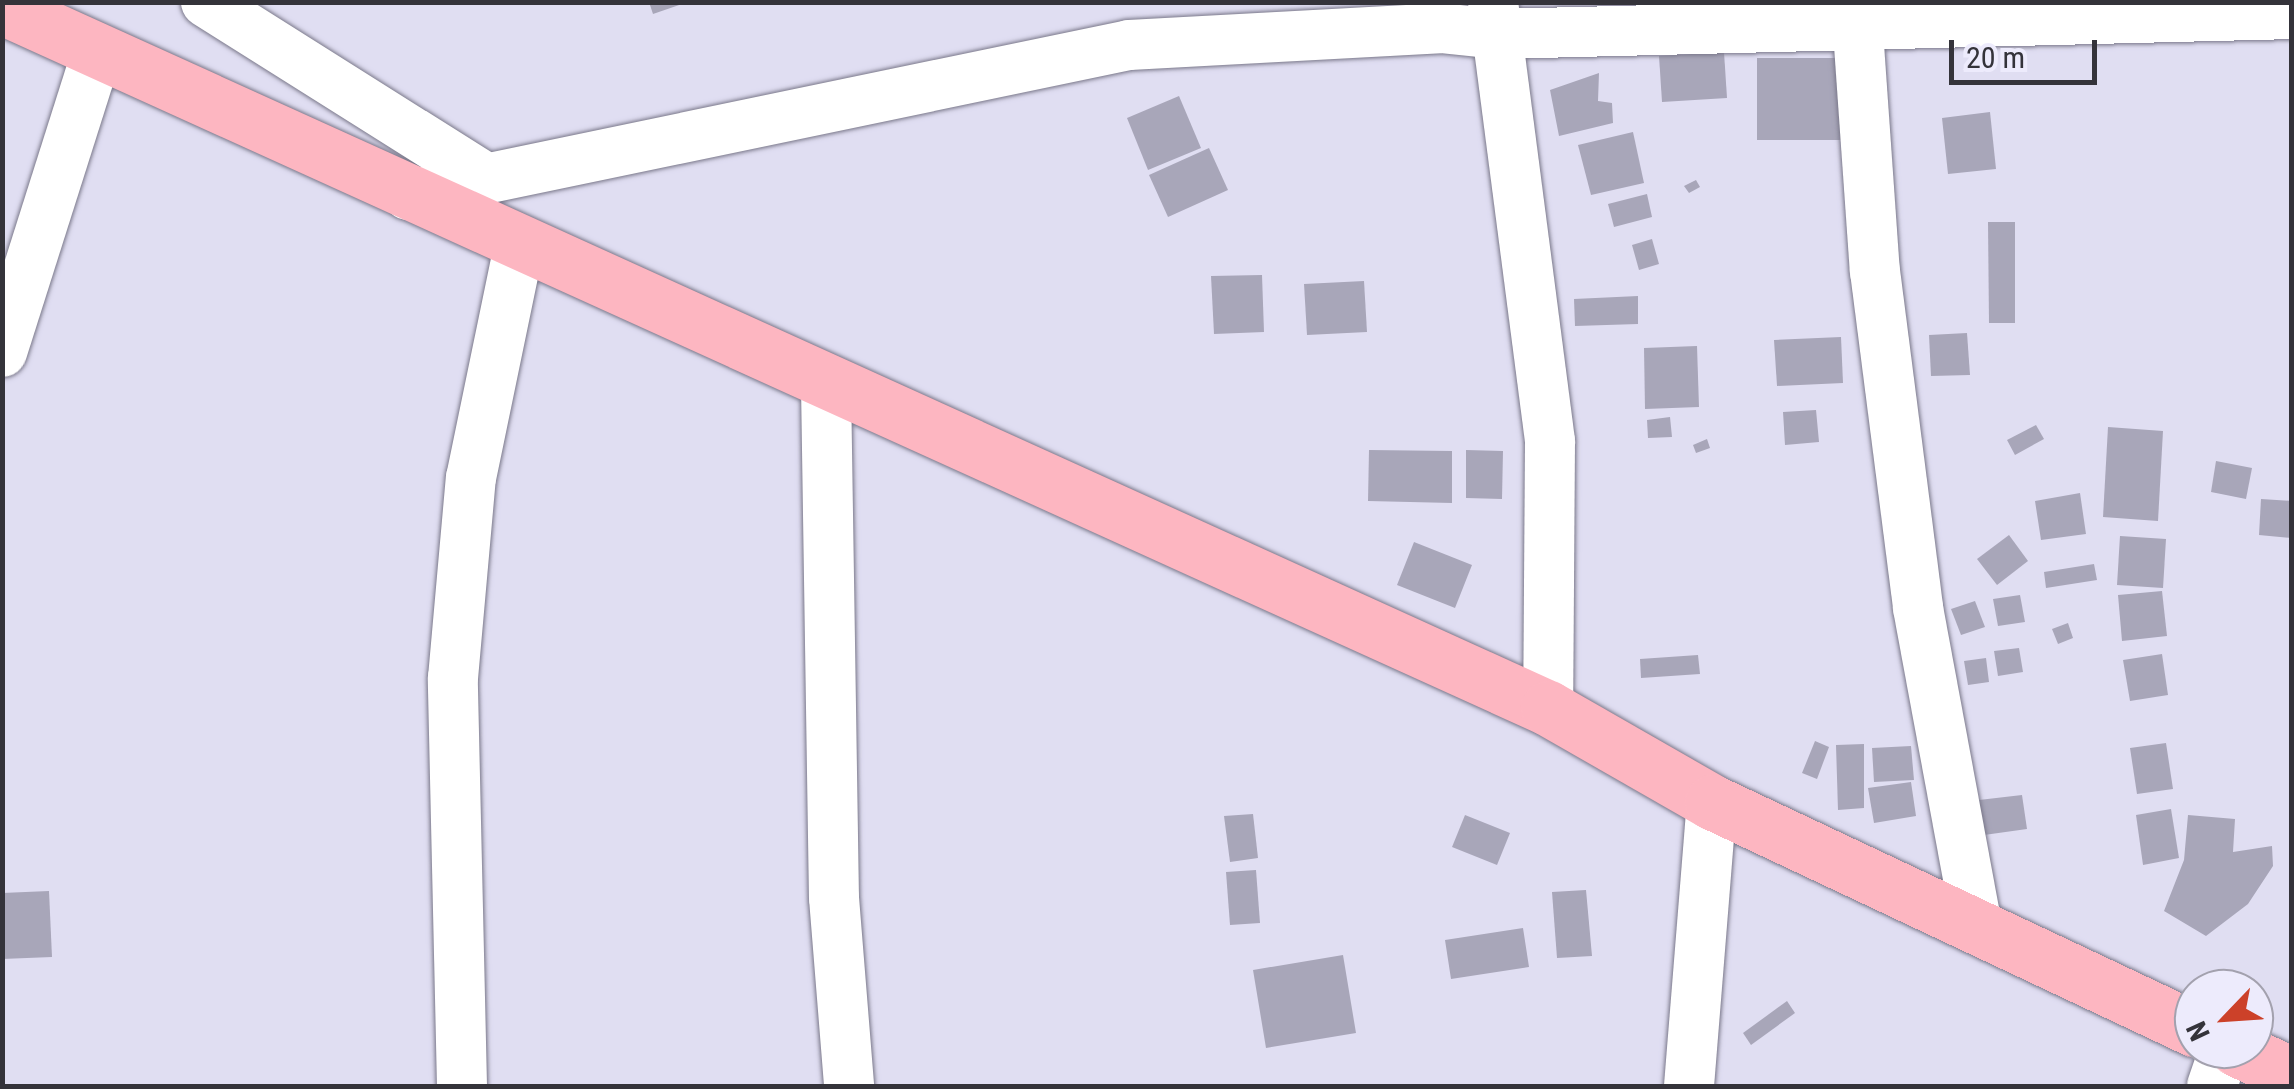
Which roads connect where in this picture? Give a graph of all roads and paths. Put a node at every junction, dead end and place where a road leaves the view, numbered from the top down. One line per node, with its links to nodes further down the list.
1 (206, 2): 7 (street)
2 (2, 7): 6 (main road)
3 (1857, 14): 4 (street); 5 (street); 14 (street)
4 (2292, 14)
5 (1495, 18): 7 (street); 12 (street)
6 (96, 52): 8 (main road); 10 (street)
7 (482, 176): 8 (street)
8 (408, 196): 9 (main road)
9 (519, 246): 11 (main road); 16 (street)
10 (2, 352)
11 (826, 385): 12 (main road); 17 (street)
12 (1548, 708): 13 (main road)
13 (1712, 802): 14 (main road); 18 (street)
14 (1977, 926): 15 (main road)
15 (2174, 1020)
16 (462, 1086)
17 (849, 1086)
18 (1690, 1086)

